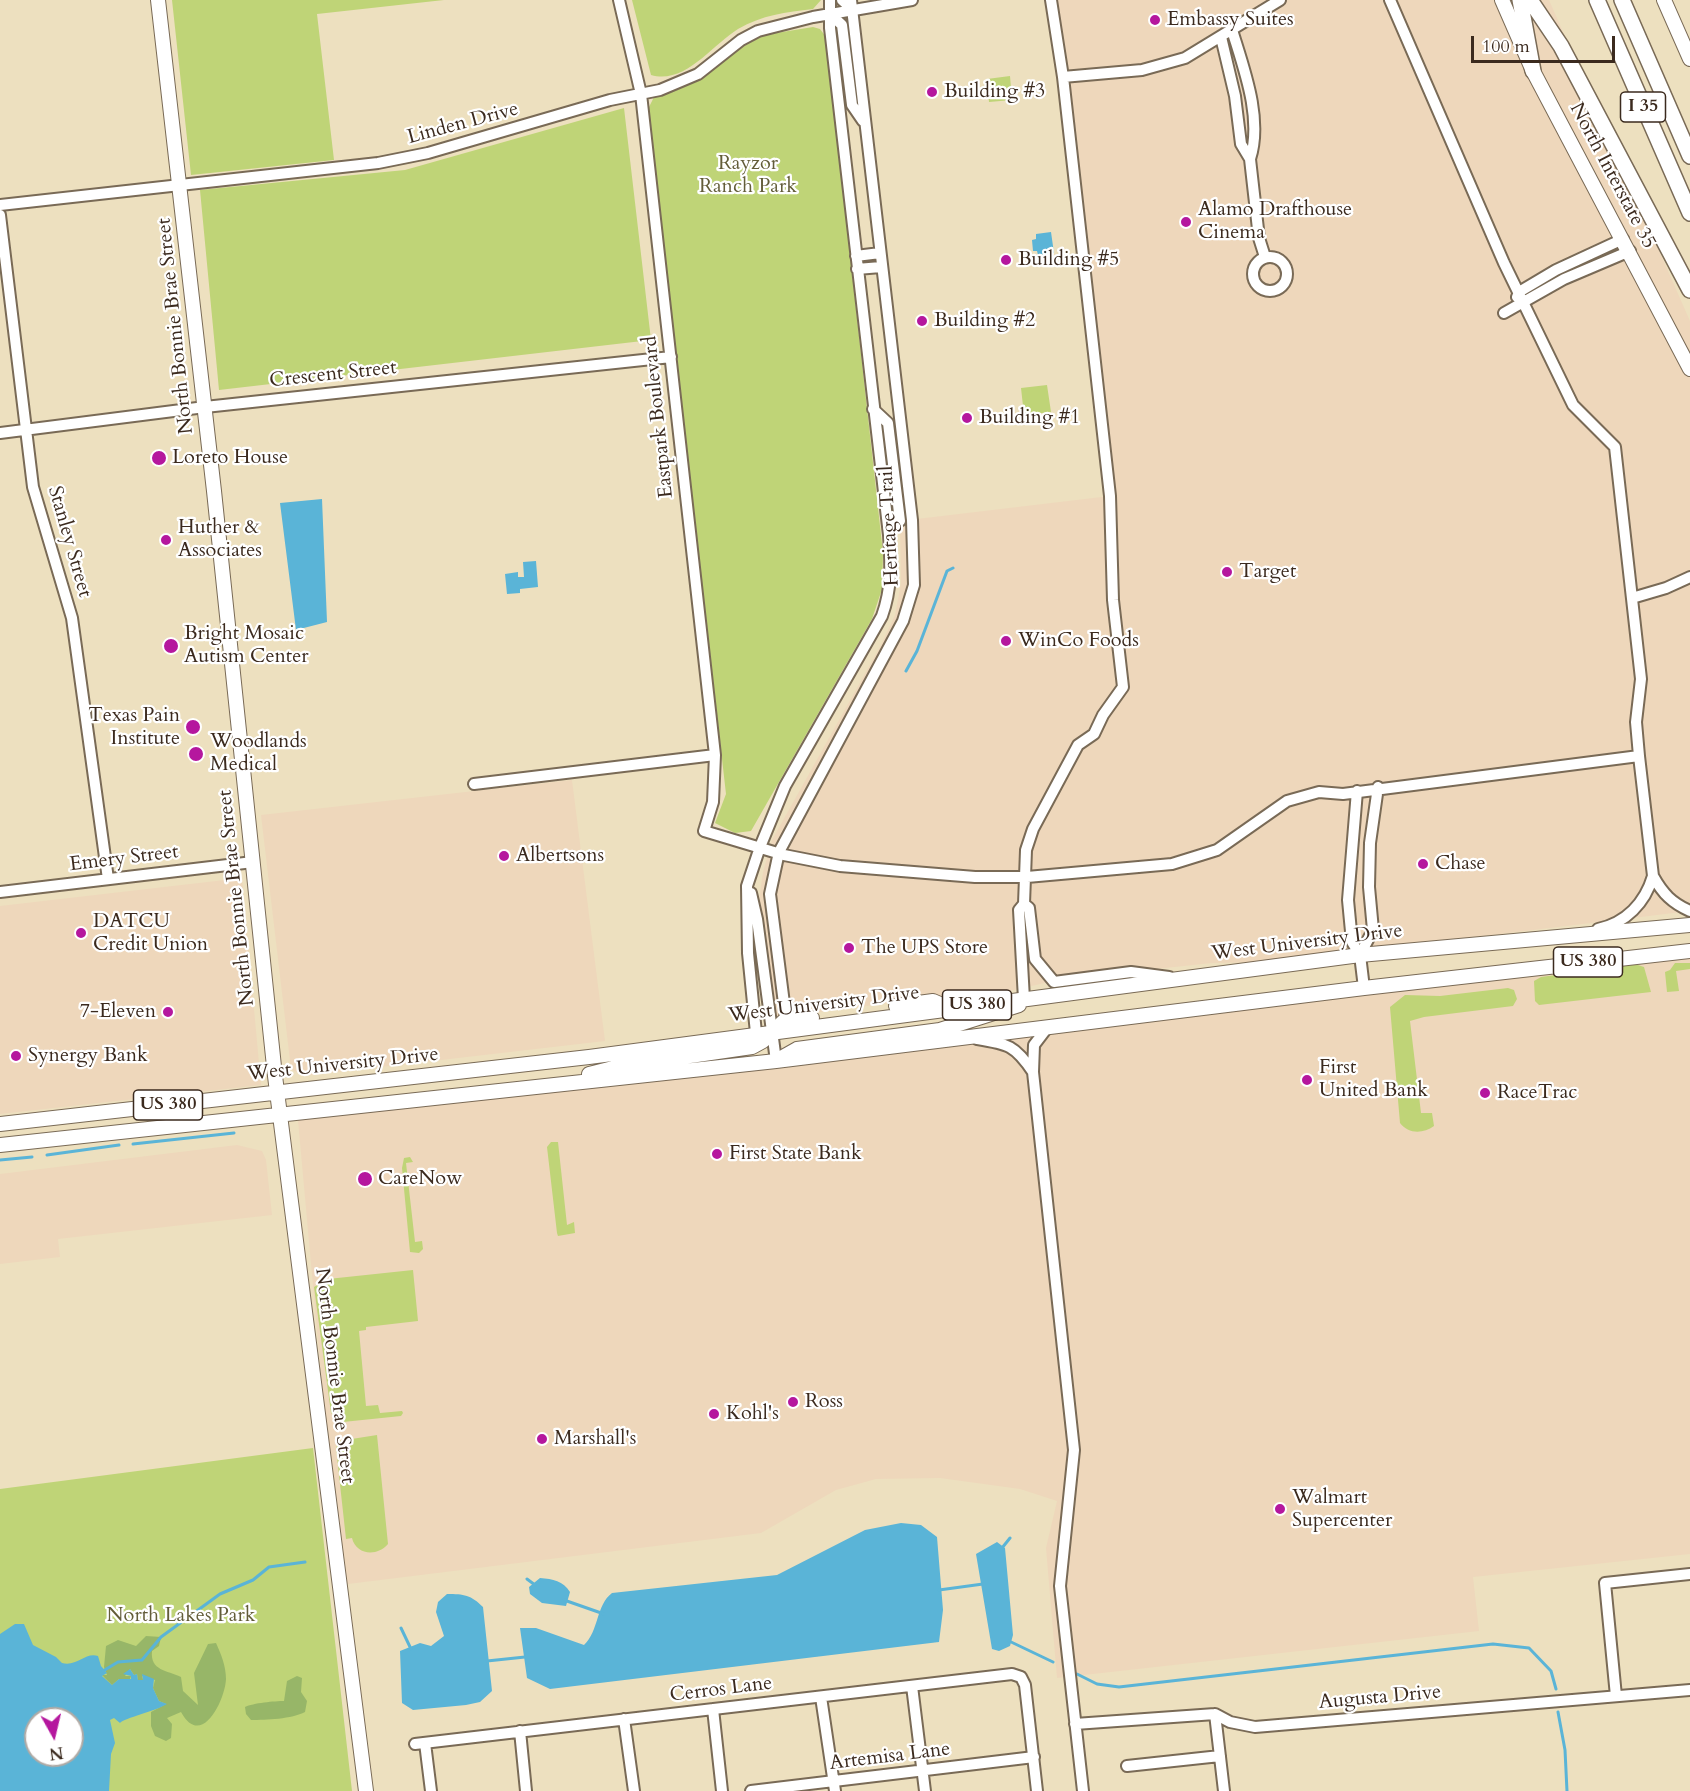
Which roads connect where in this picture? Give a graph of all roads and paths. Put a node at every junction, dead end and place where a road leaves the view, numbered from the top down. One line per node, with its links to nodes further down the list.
1 (159, 0): 26 (main road, North Bonnie Brae Street)
2 (620, 0): 22 (street, Eastpark Boulevard)
3 (830, 0): 16 (street, Heritage Trail)
4 (842, 0): 15 (street)
5 (912, 0): 15 (street, Linden Drive)
6 (1052, 0): 21 (street)
7 (1280, 0): 17 (street)
8 (1390, 0): 37 (street)
9 (1502, 0): 20 (main road, North Interstate 35)
10 (1520, 0): 20 (highway)
11 (1530, 0): 36 (highway)
12 (1597, 0): 28 (highway, I 35)
13 (1622, 0): 24 (highway, I 35)
14 (1664, 0): 19 (main road)
15 (852, 5): 16 (street, Linden Drive); 23 (street, Heritage Trail)
16 (830, 14): 22 (street, Linden Drive); 23 (street); 32 (street, Heritage Trail)
17 (1232, 30): 18 (street); 25 (street)
18 (1221, 37): 21 (street); 25 (street)
19 (1690, 59)
20 (1533, 71): 30 (main road, North Interstate 35)
21 (1063, 77): 58 (street)
22 (641, 94): 26 (street, Linden Drive); 40 (street, Eastpark Boulevard)
23 (864, 122): 31 (street, Heritage Trail)
24 (1690, 156)
25 (1250, 159): 33 (street)
26 (180, 183): 27 (street, Linden Drive); 42 (main road, North Bonnie Brae Street)
27 (0, 205)
28 (1690, 213)
29 (0, 215): 44 (street, Stanley Street)
30 (1627, 245): 37 (street); 38 (street); 41 (main road, North Interstate 35)
31 (880, 253): 32 (street); 34 (street, Heritage Trail)
32 (856, 256): 35 (street, Heritage Trail)
33 (1265, 257): 33 (street)
34 (881, 267): 35 (street); 55 (street, Heritage Trail)
35 (857, 269): 43 (street, Heritage Trail)
36 (1690, 290)
37 (1519, 292): 38 (street)
38 (1520, 304): 39 (street); 48 (street)
39 (1504, 313)
40 (671, 357): 42 (street, Crescent Street); 49 (street, Eastpark Boulevard)
41 (1690, 369)
42 (205, 407): 44 (street, Crescent Street); 56 (main road, North Bonnie Brae Street)
43 (873, 409): 46 (street); 54 (street, Heritage Trail)
44 (26, 429): 45 (street, Crescent Street); 59 (street, Stanley Street)
45 (0, 433)
46 (900, 521)
47 (1690, 577): 48 (street)
48 (1632, 598): 50 (street)
49 (715, 755): 51 (street); 54 (street, Eastpark Boulevard)
50 (1639, 756): 52 (street); 57 (street)
51 (474, 784)
52 (1378, 787): 53 (street); 69 (street)
53 (1357, 791): 58 (street); 69 (street)
54 (760, 847): 55 (street); 60 (street, Heritage Trail)
55 (779, 852): 58 (street); 75 (street, Heritage Trail)
56 (253, 862): 59 (street, Emery Street); 83 (main road, North Bonnie Brae Street)
57 (1653, 876): 63 (street); 66 (street)
58 (1024, 877): 62 (street)
59 (108, 879): 61 (street, Emery Street)
60 (749, 880): 77 (street); 78 (street, Heritage Trail)
61 (0, 892)
62 (1024, 904): 70 (street); 73 (street)
63 (1690, 911)
64 (1690, 925): 65 (main road, West University Drive / US 380)
65 (1650, 929): 66 (main road, West University Drive / US 380); 68 (main road)
66 (1562, 937): 69 (main road, West University Drive / US 380)
67 (1690, 951): 68 (main road, US 380)
68 (1653, 954): 71 (main road, US 380)
69 (1360, 955): 70 (main road, West University Drive / US 380); 71 (street)
70 (1183, 978): 72 (main road, West University Drive / US 380)
71 (1364, 988): 76 (main road, US 380)
72 (1046, 996): 73 (main road, West University Drive / US 380); 80 (main road)
73 (1024, 999): 74 (main road, West University Drive / US 380)
74 (949, 1008): 75 (main road); 77 (main road, West University Drive / US 380)
75 (786, 1019): 77 (main road)
76 (1047, 1028): 79 (main road, US 380); 81 (street)
77 (771, 1031): 78 (main road, West University Drive / US 380); 80 (street); 82 (main road)
78 (756, 1033): 83 (main road, West University Drive / US 380)
79 (968, 1038): 80 (main road, US 380); 81 (street)
80 (776, 1062): 82 (main road, US 380)
81 (1033, 1072): 95 (street)
82 (567, 1083): 84 (main road, US 380)
83 (277, 1092): 84 (main road, North Bonnie Brae Street); 85 (main road, West University Drive / US 380)
84 (282, 1113): 86 (main road, US 380); 102 (main road, North Bonnie Brae Street)
85 (0, 1124)
86 (0, 1145)
87 (1690, 1574): 91 (street)
88 (912, 1686): 90 (street, Cerros Lane); 98 (street, Cerros Lane); 100 (street)
89 (1690, 1690): 91 (street, Augusta Drive)
90 (821, 1696): 92 (street, Cerros Lane); 101 (street)
91 (1616, 1696): 93 (street, Augusta Drive)
92 (713, 1709): 94 (street, Cerros Lane); 106 (street)
93 (1215, 1714): 95 (street, Augusta Drive); 97 (street)
94 (624, 1719): 96 (street, Cerros Lane); 105 (street)
95 (1075, 1724): 110 (street)
96 (519, 1731): 103 (street, Cerros Lane); 104 (street)
97 (1220, 1756): 99 (street); 111 (street)
98 (1034, 1757): 100 (street, Artemisa Lane); 109 (street)
99 (1127, 1766)
100 (923, 1771): 101 (street, Artemisa Lane); 108 (street)
101 (834, 1786): 107 (street, Artemisa Lane)
102 (366, 1791)
103 (431, 1791)
104 (526, 1791)
105 (634, 1791)
106 (722, 1791)
107 (751, 1791)
108 (925, 1791)
109 (1037, 1791)
110 (1083, 1791)
111 (1224, 1791)

